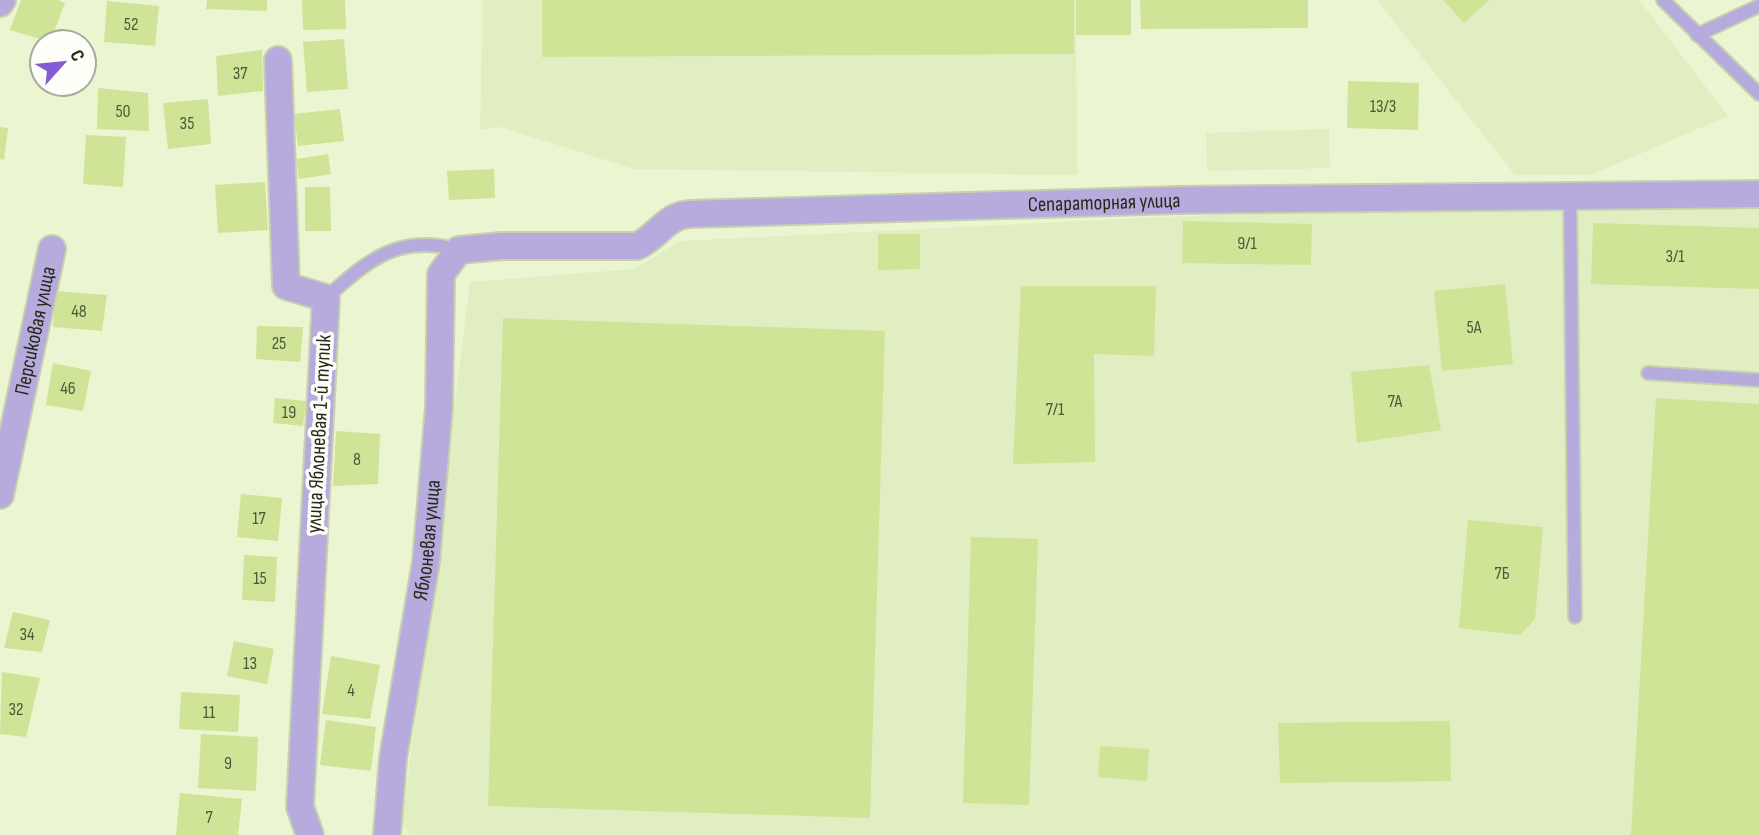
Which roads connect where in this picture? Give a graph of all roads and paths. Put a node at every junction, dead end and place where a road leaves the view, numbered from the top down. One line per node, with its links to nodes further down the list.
1 (1663, 0): 3 (lane)
2 (1759, 6): 3 (lane)
3 (1697, 35): 5 (lane)
4 (278, 60): 10 (street)
5 (1759, 94)
6 (1759, 194): 7 (street, Сепараторная улица)
7 (1570, 195): 9 (street, Сепараторная улица); 14 (lane)
8 (52, 249): 13 (street, Персиковая улица)
9 (459, 250): 10 (lane); 16 (street, Яблоневая улица)
10 (326, 298): 15 (street, улица Яблоневая 1-й тупик)
11 (1648, 373): 12 (lane)
12 (1759, 380)
13 (0, 495)
14 (1575, 617)
15 (310, 835)
16 (387, 835)

